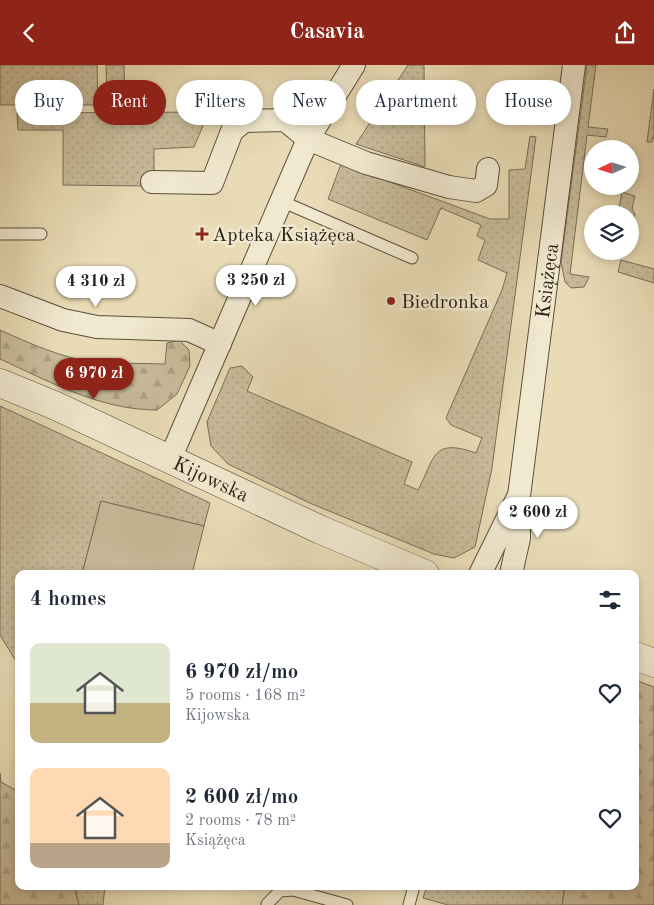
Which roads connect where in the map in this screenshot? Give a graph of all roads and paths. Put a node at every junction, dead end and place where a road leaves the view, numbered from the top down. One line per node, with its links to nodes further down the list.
1 (354, 65): 3 (street)
2 (574, 65): 14 (street, Książęca)
3 (308, 139): 4 (street); 5 (street); 6 (street)
4 (488, 169)
5 (152, 182)
6 (281, 201): 9 (lane); 11 (street)
7 (0, 234): 8 (lane)
8 (42, 234)
9 (412, 258)
10 (0, 296): 11 (street)
11 (220, 343): 13 (street)
12 (0, 383): 13 (street, Kijowska)
13 (170, 459): 15 (street, Kijowska)
14 (519, 496): 16 (street); 17 (street)
15 (416, 570)
16 (482, 570)
17 (512, 570)
18 (639, 657): 19 (street)
19 (654, 663)
20 (413, 890): 23 (lane)
21 (267, 904): 22 (lane)
22 (347, 905)
23 (409, 905)

